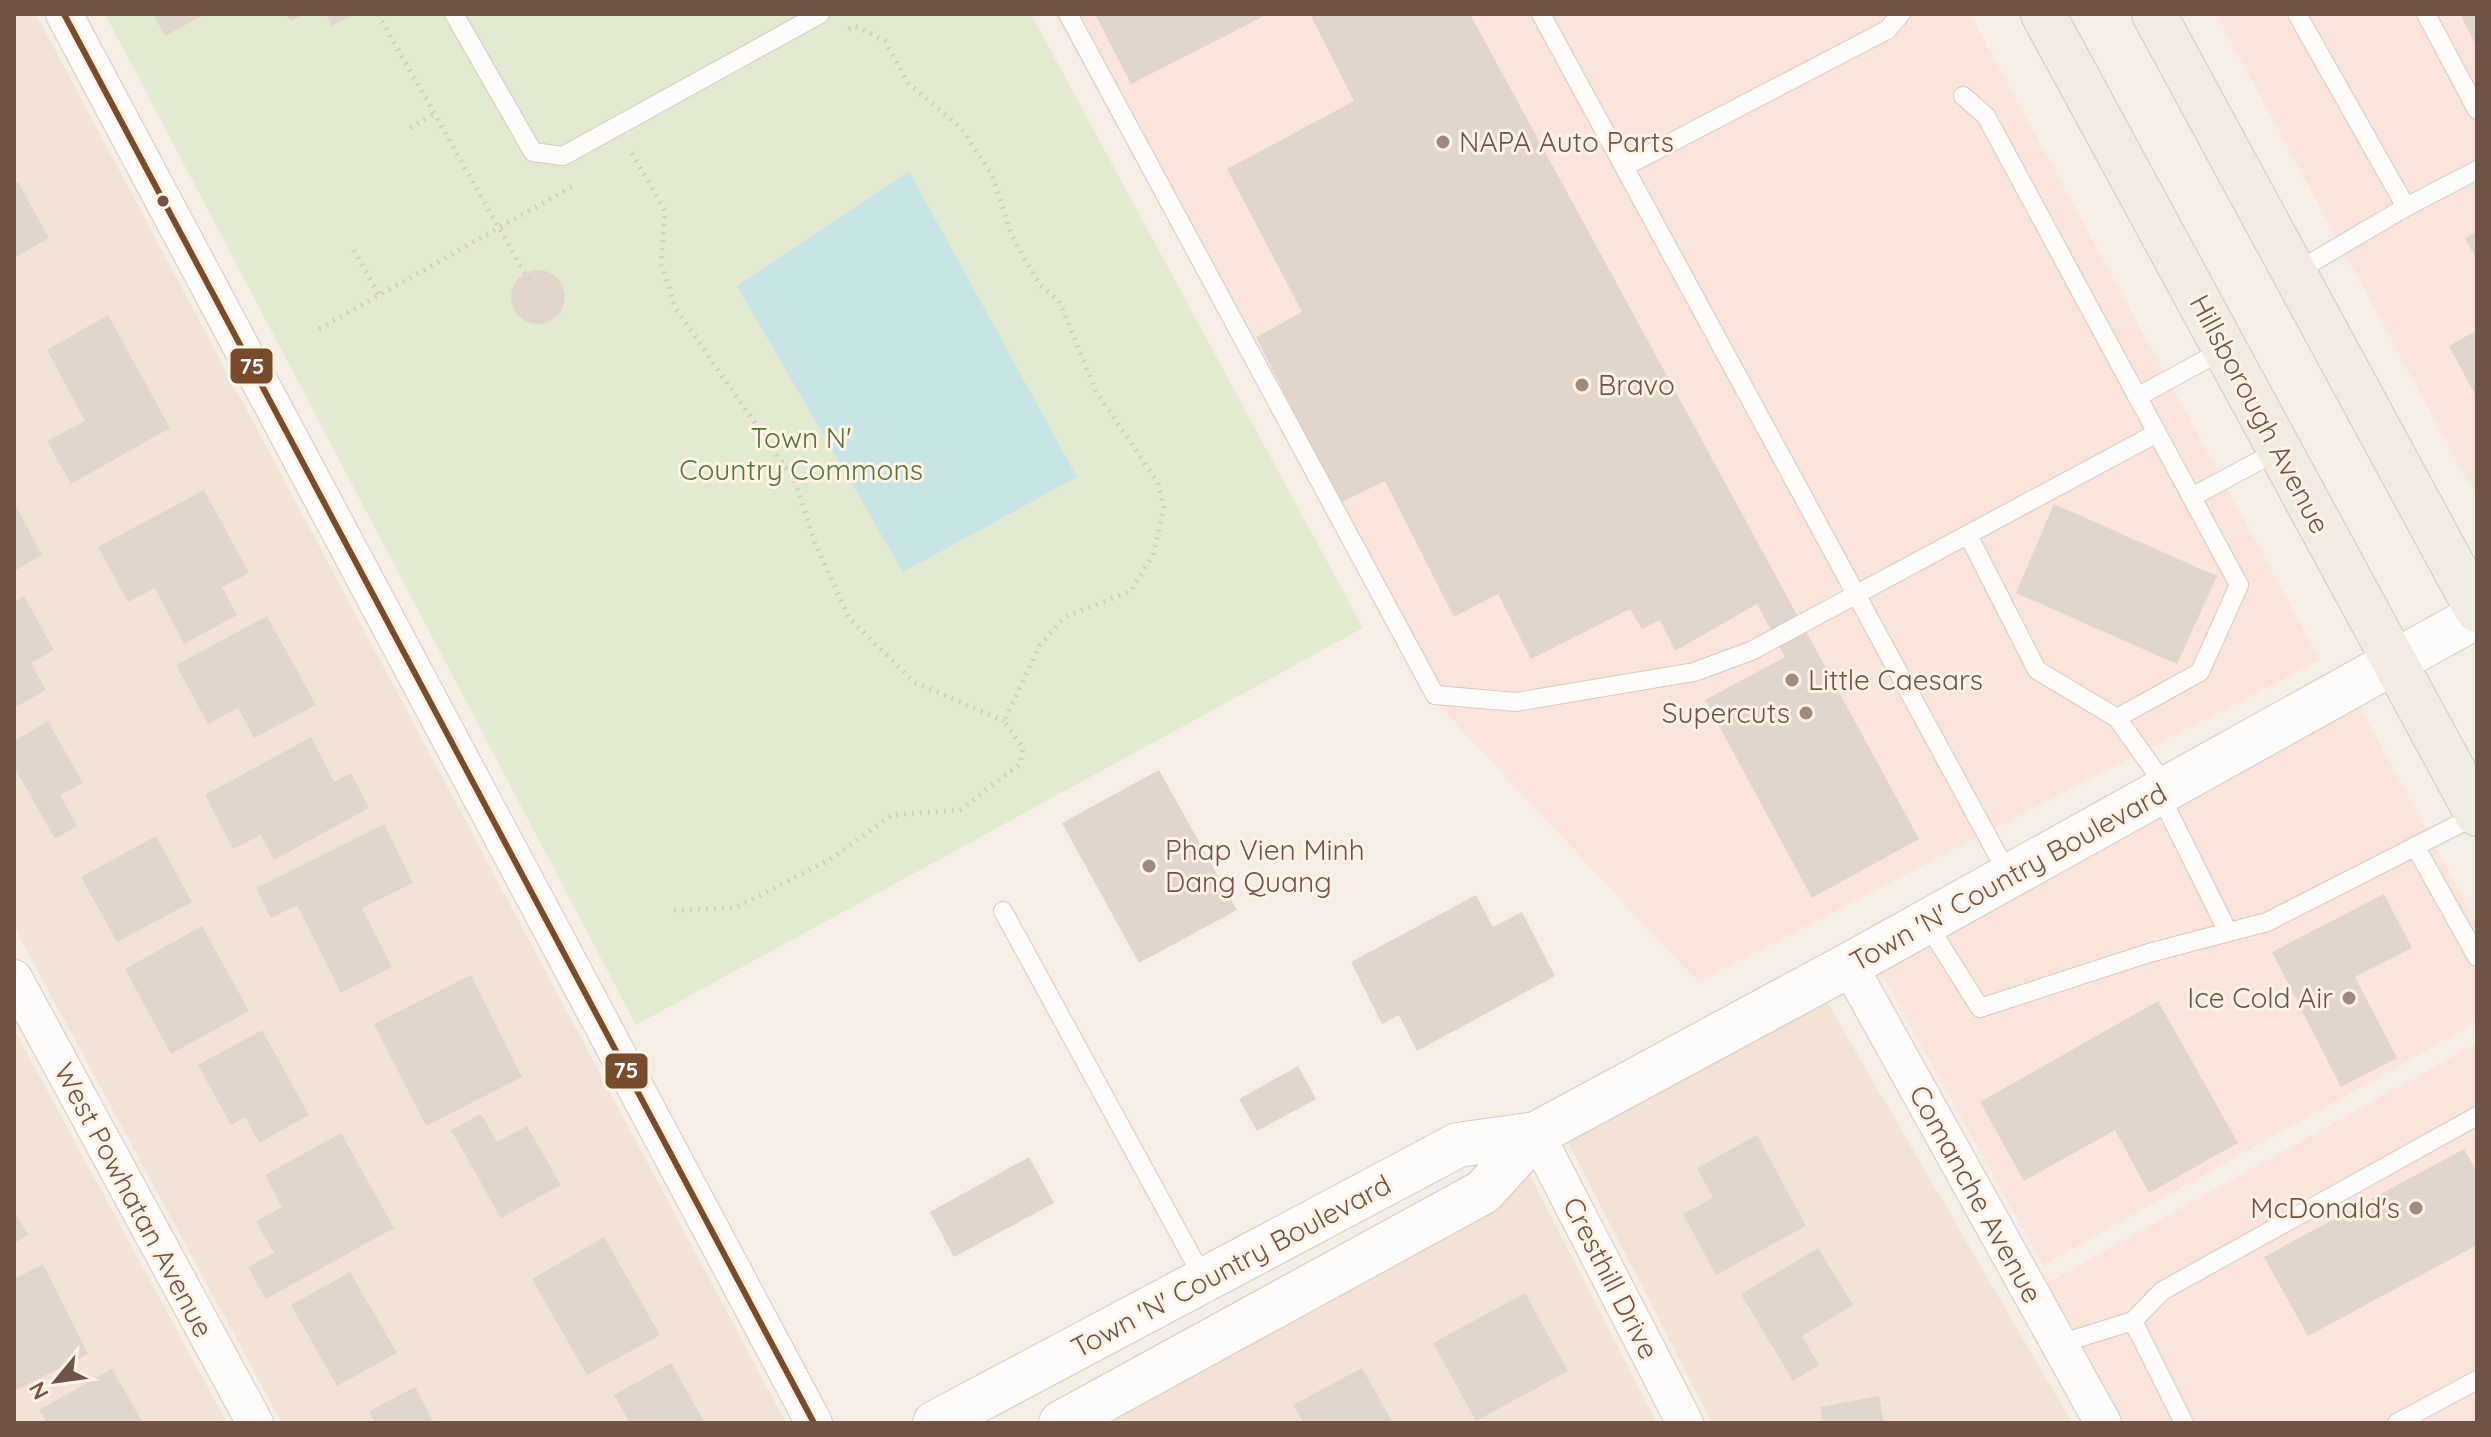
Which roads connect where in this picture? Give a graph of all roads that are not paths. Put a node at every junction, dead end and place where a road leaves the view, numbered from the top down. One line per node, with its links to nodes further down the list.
1 (64, 14): 44 (street)
2 (454, 14): 3 (lane)
3 (820, 14)
4 (1068, 14): 23 (lane)
5 (1541, 14): 13 (lane)
6 (1901, 14): 13 (lane)
7 (2043, 14): 17 (main road, Hillsborough Avenue)
8 (2154, 14): 16 (main road)
9 (2297, 14): 15 (lane)
10 (2426, 14): 12 (lane)
11 (1963, 96): 18 (lane)
12 (2477, 110)
13 (1624, 167): 23 (lane)
14 (2477, 170): 15 (lane)
15 (2406, 207): 16 (lane)
16 (2294, 273): 24 (main road)
17 (2225, 349): 18 (lane); 20 (main road, Hillsborough Avenue)
18 (2137, 397): 19 (lane)
19 (2157, 433): 21 (lane); 22 (lane)
20 (2279, 450): 21 (lane); 25 (main road, Hillsborough Avenue)
21 (2192, 497): 26 (lane)
22 (1968, 535): 23 (lane); 26 (lane)
23 (1856, 595): 30 (lane)
24 (2477, 613): 25 (street, Town 'N' Country Boulevard)
25 (2394, 661): 27 (street, Town 'N' Country Boulevard); 28 (main road, Hillsborough Avenue)
26 (2117, 718): 27 (lane)
27 (2163, 790): 30 (street, Town 'N' Country Boulevard); 33 (lane)
28 (2477, 814): 29 (lane)
29 (2415, 846): 33 (lane); 34 (lane)
30 (2009, 876): 32 (street, Town 'N' Country Boulevard)
31 (1003, 911): 39 (lane)
32 (1926, 922): 33 (lane); 35 (street, Town 'N' Country Boulevard)
33 (2228, 932)
34 (2477, 957)
35 (1849, 965): 38 (street, Town 'N' Country Boulevard); 41 (street, Comanche Avenue)
36 (14, 978): 43 (street, West Powhatan Avenue)
37 (2477, 1116): 40 (lane)
38 (1536, 1134): 39 (street, Town 'N' Country Boulevard); 46 (street, Town 'N' Country Boulevard); 47 (street, Cresthill Drive)
39 (1205, 1281): 45 (street, Town 'N' Country Boulevard)
40 (2133, 1321): 41 (lane); 49 (lane)
41 (2059, 1344): 48 (street, Comanche Avenue)
42 (2477, 1380): 50 (lane)
43 (255, 1423)
44 (814, 1423)
45 (935, 1423)
46 (1061, 1423)
47 (1685, 1423)
48 (2103, 1423)
49 (2184, 1423)
50 (2397, 1423)

